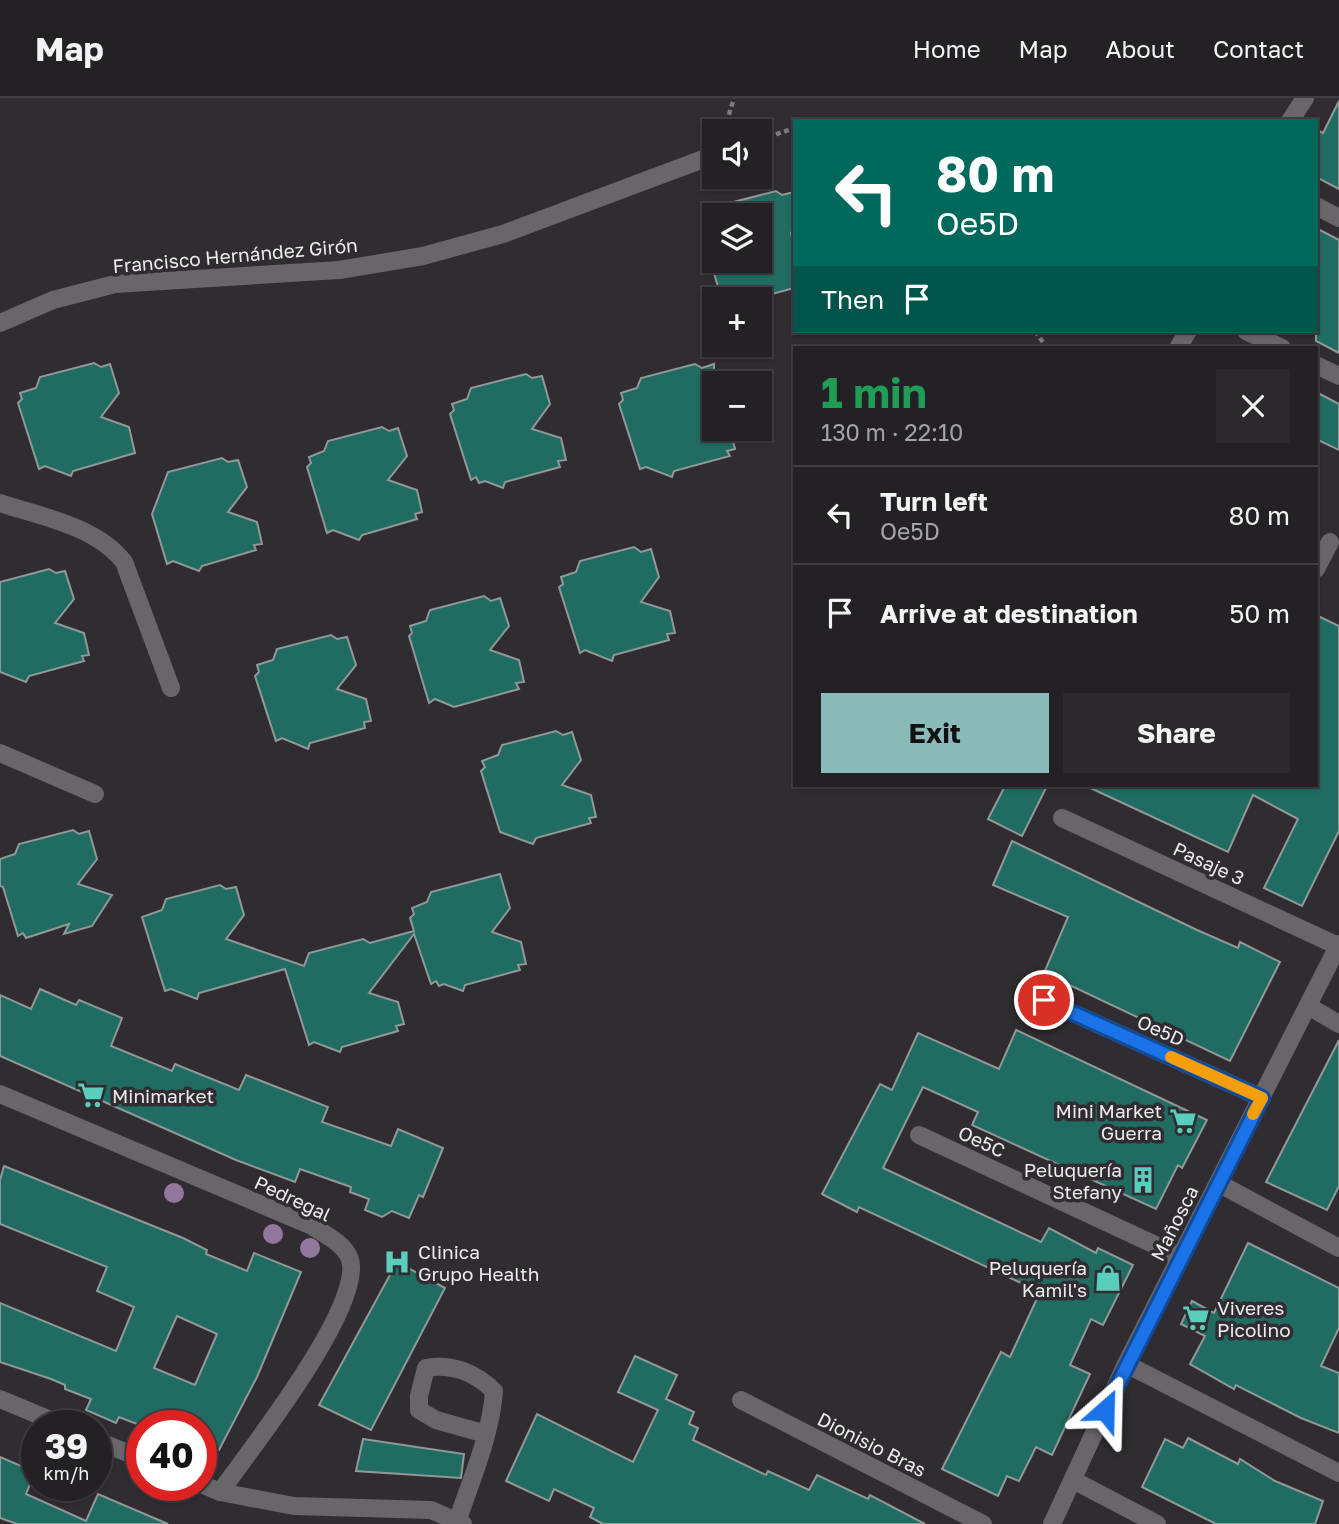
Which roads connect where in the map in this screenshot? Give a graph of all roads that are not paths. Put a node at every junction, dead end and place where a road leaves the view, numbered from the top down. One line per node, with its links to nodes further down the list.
1 (1305, 98): 2 (street)
2 (1291, 119)
3 (702, 159): 6 (street, Francisco Hernández Girón)
4 (1318, 207): 5 (street)
5 (1339, 218)
6 (0, 323)
7 (1250, 333): 8 (street)
8 (1278, 346)
9 (1318, 366): 10 (street)
10 (1339, 376)
11 (0, 503): 14 (street)
12 (1328, 541): 13 (street)
13 (1318, 564)
14 (171, 688)
15 (0, 753): 16 (street)
16 (95, 794)
17 (1062, 818): 18 (street, Pasaje 3)
18 (1339, 945): 20 (street, Mañosca)
19 (1044, 1000): 23 (street, Oe5D)
20 (1308, 1006): 21 (street); 23 (street, Mañosca)
21 (1339, 1024)
22 (0, 1094): 36 (street, Pedregal)
23 (1262, 1098): 25 (street, Mañosca)
24 (919, 1135): 27 (street, Oe5C)
25 (1218, 1183): 26 (street); 27 (street, Mañosca)
26 (1339, 1248)
27 (1181, 1256): 28 (street, Mañosca)
28 (1126, 1364): 33 (street); 34 (street, Mañosca)
29 (0, 1399): 31 (street)
30 (741, 1401): 38 (street, Dionisio Bras)
31 (26, 1410)
32 (485, 1434): 32 (street); 37 (street)
33 (1339, 1473)
34 (1073, 1480): 39 (street, Mañosca); 40 (street)
35 (217, 1491): 36 (street)
36 (220, 1492): 37 (street)
37 (460, 1523)
38 (983, 1524)
39 (1052, 1524)
40 (1157, 1524)

